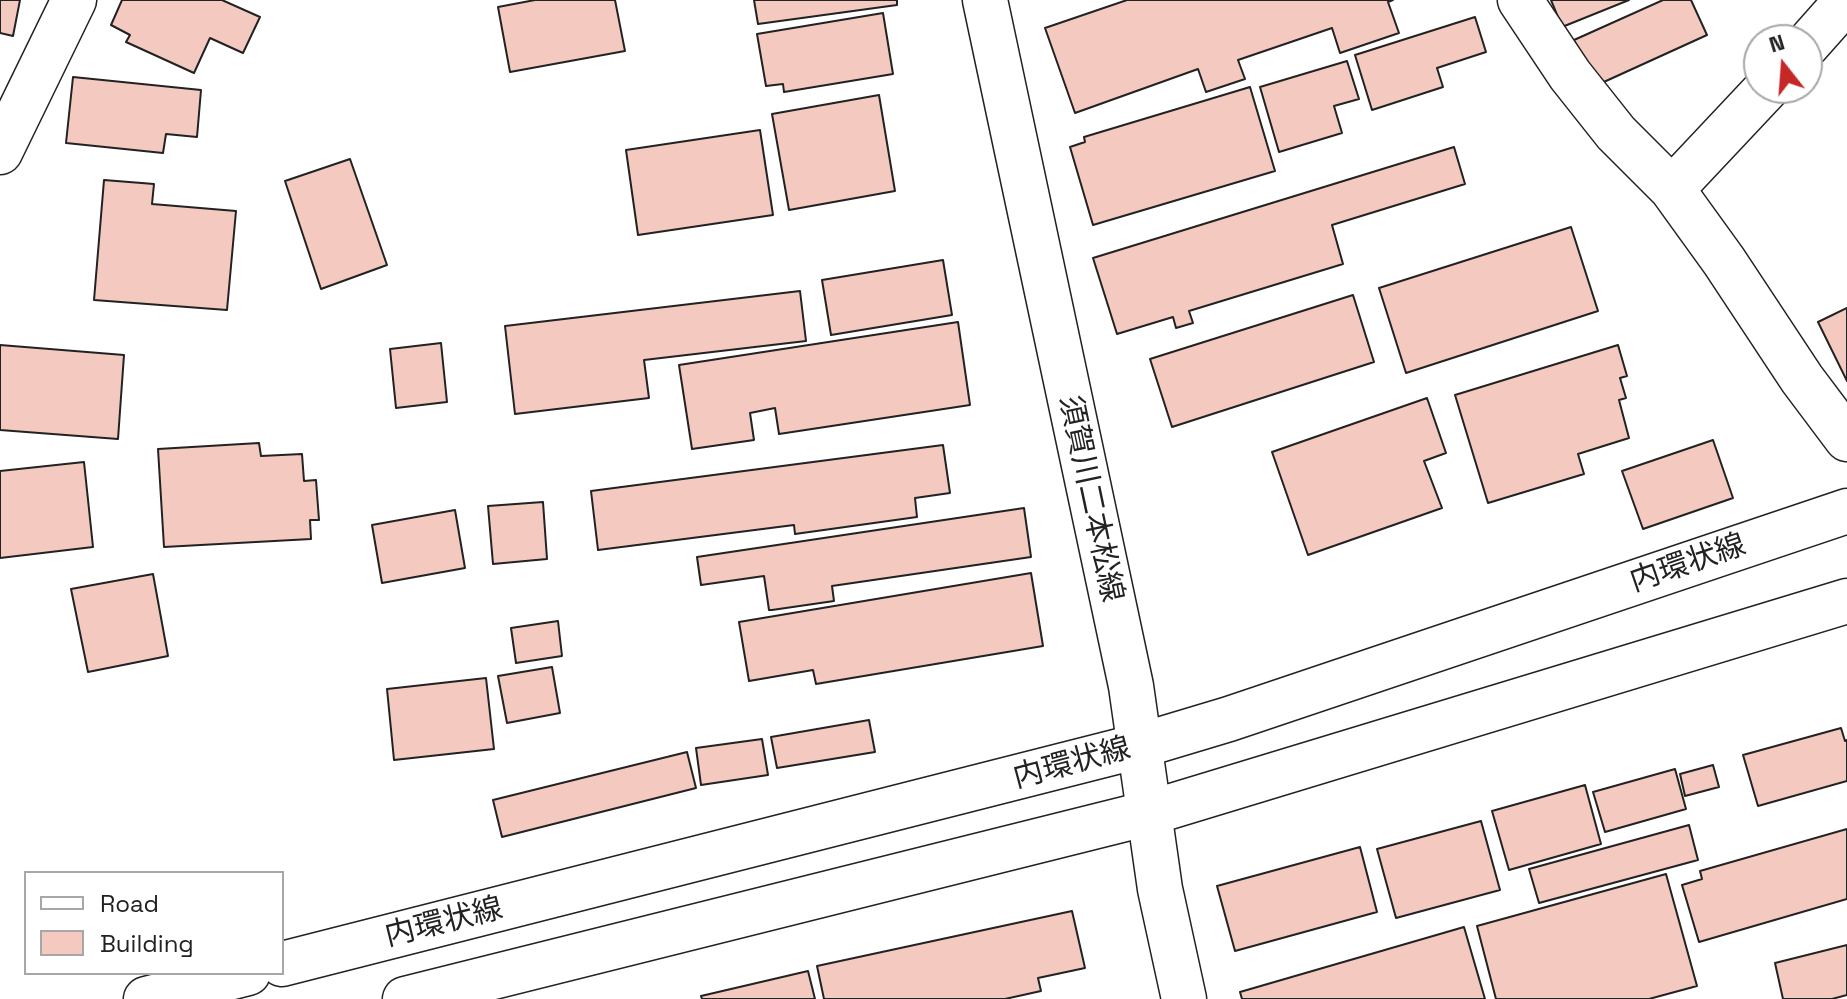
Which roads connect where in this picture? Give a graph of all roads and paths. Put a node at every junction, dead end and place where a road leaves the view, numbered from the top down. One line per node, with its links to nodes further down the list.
1 (74, 0): 7 (street)
2 (985, 0): 12 (street, 須賀川二本松線)
3 (1520, 0): 8 (street)
4 (1847, 0): 5 (street)
5 (1823, 27)
6 (1752, 104): 8 (street)
7 (0, 152)
8 (1672, 189): 9 (street)
9 (1847, 439)
10 (1847, 511): 12 (street, 内環状線)
11 (1847, 601): 13 (street)
12 (1139, 746): 13 (street, 須賀川二本松線); 14 (street, 内環状線)
13 (1149, 813): 17 (street); 18 (street, 須賀川二本松線)
14 (284, 963)
15 (240, 975): 16 (street)
16 (146, 999)
17 (405, 999)
18 (1184, 999)

